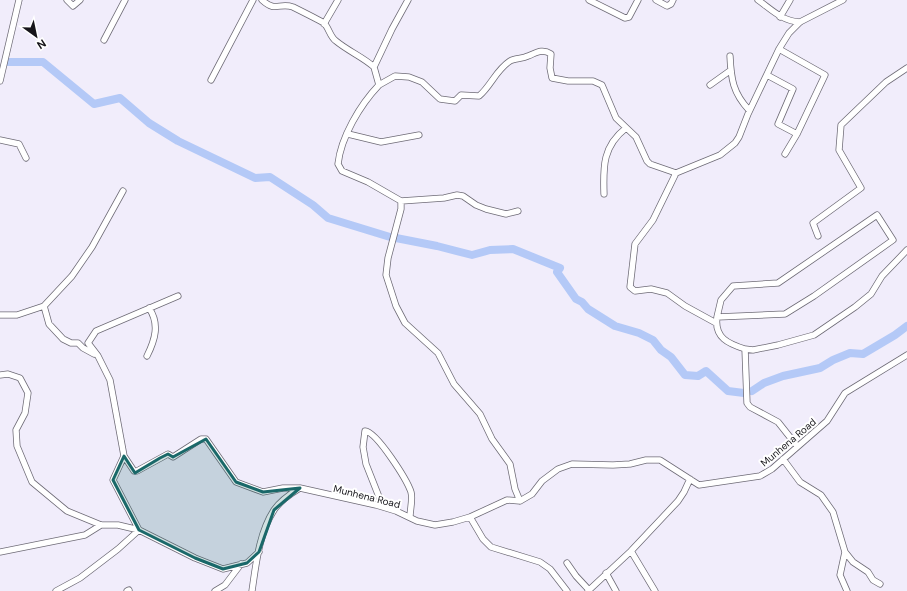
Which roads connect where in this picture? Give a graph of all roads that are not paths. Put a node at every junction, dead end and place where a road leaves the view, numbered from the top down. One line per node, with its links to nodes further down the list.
1 (19, 0): 27 (street)
2 (67, 0): 3 (street)
3 (80, 0)
4 (125, 0): 19 (street)
5 (253, 0): 26 (street)
6 (262, 0): 18 (street)
7 (338, 0): 18 (street)
8 (408, 0): 22 (street)
9 (589, 0): 10 (street)
10 (638, 0)
11 (656, 0): 12 (street)
12 (673, 0)
13 (758, 0): 16 (street)
14 (790, 0): 16 (street)
15 (843, 0): 17 (street)
16 (780, 17): 17 (street)
17 (800, 22): 20 (street)
18 (324, 24): 22 (street)
19 (104, 40)
20 (780, 49): 25 (street); 33 (street)
21 (730, 56): 24 (street)
22 (374, 67): 28 (street)
23 (907, 68): 43 (street)
24 (731, 70): 29 (street); 30 (street)
25 (767, 75): 30 (street); 33 (street)
26 (210, 80)
27 (0, 81)
28 (379, 85): 31 (street); 32 (street)
29 (710, 85)
30 (749, 110): 38 (street)
31 (626, 128): 38 (street); 40 (street)
32 (348, 134): 34 (street); 41 (street)
33 (797, 134): 36 (street)
34 (419, 135)
35 (0, 140): 37 (street)
36 (785, 154)
37 (26, 158)
38 (676, 173): 49 (street)
39 (123, 191): 46 (street)
40 (604, 194)
41 (401, 201): 42 (street); 60 (street)
42 (518, 211)
43 (818, 236)
44 (907, 250): 50 (street)
45 (178, 296): 47 (street)
46 (44, 306): 48 (street); 52 (street)
47 (149, 308): 52 (street); 53 (street)
48 (0, 315)
49 (717, 320): 49 (street); 50 (street)
50 (745, 349): 55 (street)
51 (907, 355): 55 (street, Munhena Road)
52 (98, 356): 56 (street)
53 (147, 356)
54 (0, 375): 64 (street)
55 (797, 446): 57 (street, Munhena Road)
56 (124, 456): 59 (street, Munhena Road); 65 (street)
57 (783, 459): 58 (street, Munhena Road); 69 (street)
58 (690, 479): 60 (street, Munhena Road); 66 (street)
59 (300, 488): 61 (street, Munhena Road); 68 (street)
60 (520, 501): 62 (street, Munhena Road)
61 (383, 507): 63 (street, Munhena Road); 63 (street)
62 (470, 516): 63 (street, Munhena Road); 78 (street)
63 (410, 517)
64 (101, 525): 65 (street); 67 (street)
65 (139, 530): 71 (street); 75 (street)
66 (631, 551): 72 (street); 80 (street)
67 (0, 552)
68 (259, 552): 71 (street); 77 (street)
69 (845, 552): 73 (street); 81 (street)
70 (567, 563): 74 (street)
71 (241, 564): 76 (street)
72 (606, 573): 74 (street); 79 (street)
73 (880, 584)
74 (589, 590)
75 (56, 591)
76 (215, 591)
77 (252, 591)
78 (567, 591)
79 (616, 591)
80 (655, 591)
81 (847, 591)

